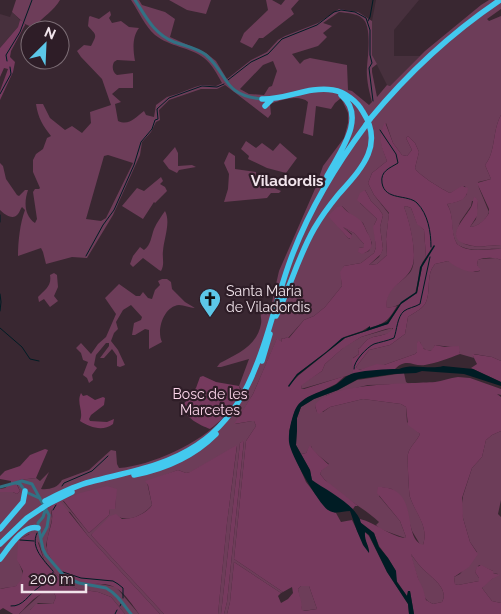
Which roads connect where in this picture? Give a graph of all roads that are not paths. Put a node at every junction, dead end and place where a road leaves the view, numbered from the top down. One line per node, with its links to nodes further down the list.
1 (136, 0): 6 (street)
2 (500, 0): 8 (highway)
3 (501, 4): 8 (highway)
4 (330, 90): 5 (highway); 9 (highway); 10 (highway)
5 (272, 98): 6 (highway); 7 (highway)
6 (262, 99)
7 (265, 106)
8 (369, 124): 9 (highway); 10 (highway)
9 (279, 292): 16 (highway)
10 (276, 316): 16 (highway)
11 (13, 482): 12 (street); 13 (street); 15 (street)
12 (28, 482): 14 (street); 15 (street)
13 (0, 487)
14 (34, 488): 15 (street); 16 (street)
15 (26, 490): 16 (street); 19 (highway)
16 (43, 504): 17 (street); 18 (street); 23 (highway); 24 (highway)
17 (41, 521): 18 (street); 20 (street)
18 (47, 523): 21 (street)
19 (0, 529)
20 (39, 529): 21 (street); 22 (street); 25 (highway)
21 (45, 530): 22 (street)
22 (41, 538): 26 (street)
23 (0, 539)
24 (0, 544)
25 (0, 559)
26 (131, 614)

